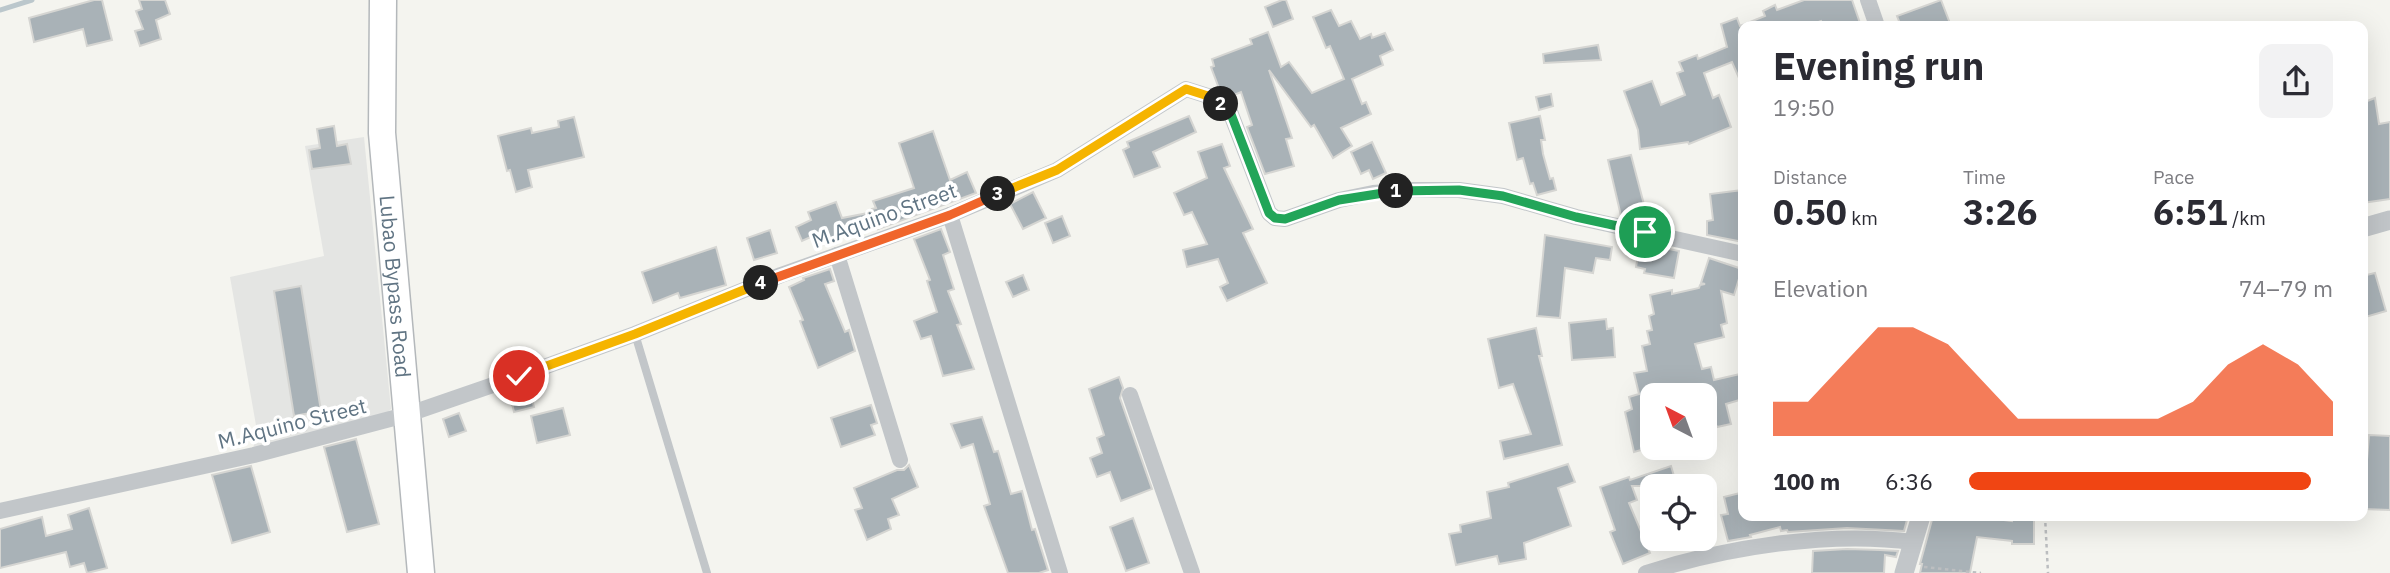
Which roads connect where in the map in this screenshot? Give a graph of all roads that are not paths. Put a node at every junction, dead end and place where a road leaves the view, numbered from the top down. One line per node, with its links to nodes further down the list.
1 (383, 0): 11 (highway, Lubao Bypass Road)
2 (1868, 0): 3 (street)
3 (1875, 21)
4 (950, 215): 7 (street, M.Aquino Street); 8 (street, M.Aquino Street); 19 (street)
5 (2390, 220): 6 (street)
6 (2368, 226)
7 (1738, 253)
8 (837, 255): 9 (street, M.Aquino Street); 12 (street)
9 (635, 334): 11 (street, M.Aquino Street); 18 (lane)
10 (1130, 395): 20 (street)
11 (408, 414): 13 (street, M.Aquino Street); 17 (highway, Lubao Bypass Road)
12 (900, 460)
13 (0, 511)
14 (1919, 521): 15 (street)
15 (1913, 542): 16 (street); 21 (street)
16 (1905, 569)
17 (421, 573)
18 (707, 573)
19 (1060, 573)
20 (1192, 573)
21 (1646, 573)

